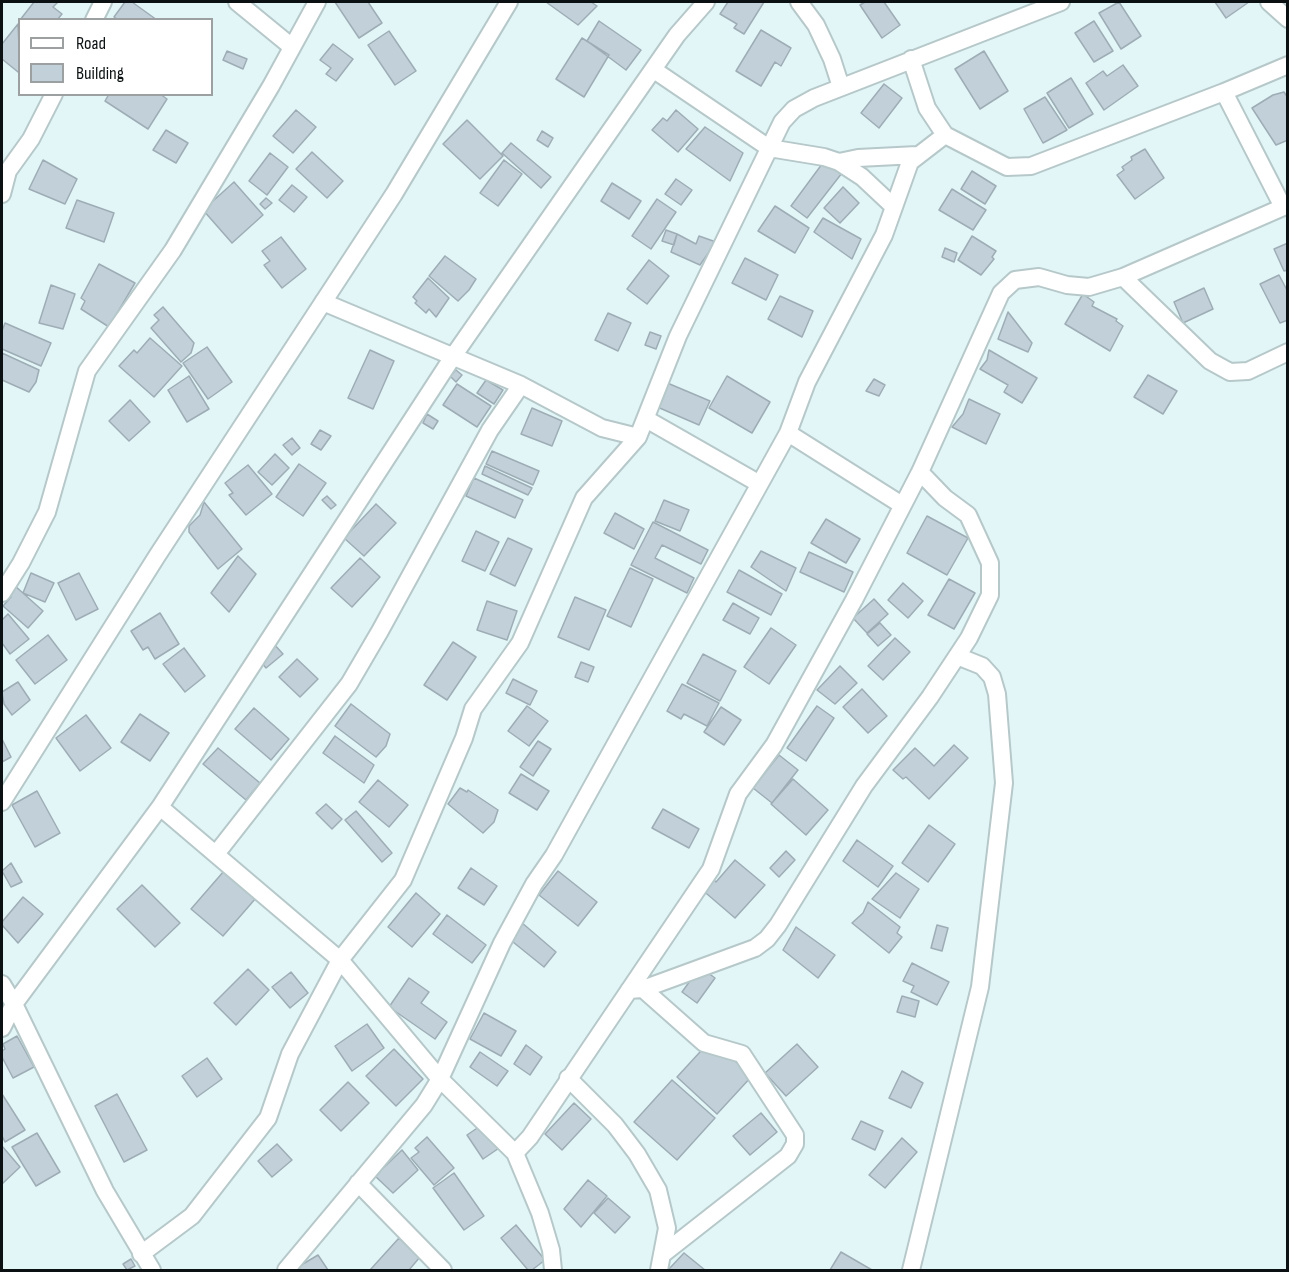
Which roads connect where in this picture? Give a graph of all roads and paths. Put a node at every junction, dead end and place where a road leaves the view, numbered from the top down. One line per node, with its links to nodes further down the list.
1 (103, 2): 10 (street)
2 (237, 2): 12 (street)
3 (317, 2): 12 (street)
4 (509, 2): 27 (street)
5 (706, 2): 15 (street)
6 (799, 2): 16 (street)
7 (1061, 2): 9 (street)
8 (1269, 2): 11 (street)
9 (1028, 7): 13 (street)
10 (95, 18)
11 (1287, 19)
12 (292, 47): 37 (street)
13 (911, 59): 16 (street); 19 (street)
14 (1287, 65): 17 (street)
15 (654, 70): 20 (street); 29 (street)
16 (841, 87): 20 (street)
17 (1224, 92): 19 (street); 24 (street)
18 (53, 96): 23 (street)
19 (945, 135): 21 (street)
20 (769, 148): 22 (street); 31 (street)
21 (917, 156): 22 (street); 25 (street)
22 (838, 162): 25 (street)
23 (2, 194)
24 (1285, 206): 26 (street)
25 (894, 207): 32 (street)
26 (1124, 277): 28 (street); 34 (street)
27 (324, 302): 29 (street); 39 (street)
28 (1287, 352)
29 (454, 355): 30 (street); 40 (street)
30 (521, 385): 33 (street); 41 (street)
31 (645, 419): 33 (street); 35 (street)
32 (788, 432): 35 (street); 36 (street)
33 (638, 437): 42 (street)
34 (920, 472): 36 (street); 38 (street)
35 (758, 483): 48 (street)
36 (902, 505): 44 (street)
37 (2, 593)
38 (957, 656): 44 (street); 57 (street)
39 (2, 802)
40 (160, 807): 41 (street); 45 (street)
41 (216, 854): 42 (street)
42 (340, 960): 48 (street); 51 (street)
43 (2, 984): 45 (street)
44 (636, 990): 47 (street); 52 (street)
45 (14, 1004): 46 (street); 51 (street)
46 (2, 1028)
47 (568, 1078): 49 (street); 52 (street)
48 (440, 1079): 49 (street); 50 (street)
49 (515, 1153): 56 (street)
50 (358, 1183): 54 (street); 55 (street)
51 (141, 1254): 53 (street)
52 (661, 1262)
53 (152, 1270)
54 (286, 1270)
55 (443, 1270)
56 (553, 1270)
57 (910, 1270)

